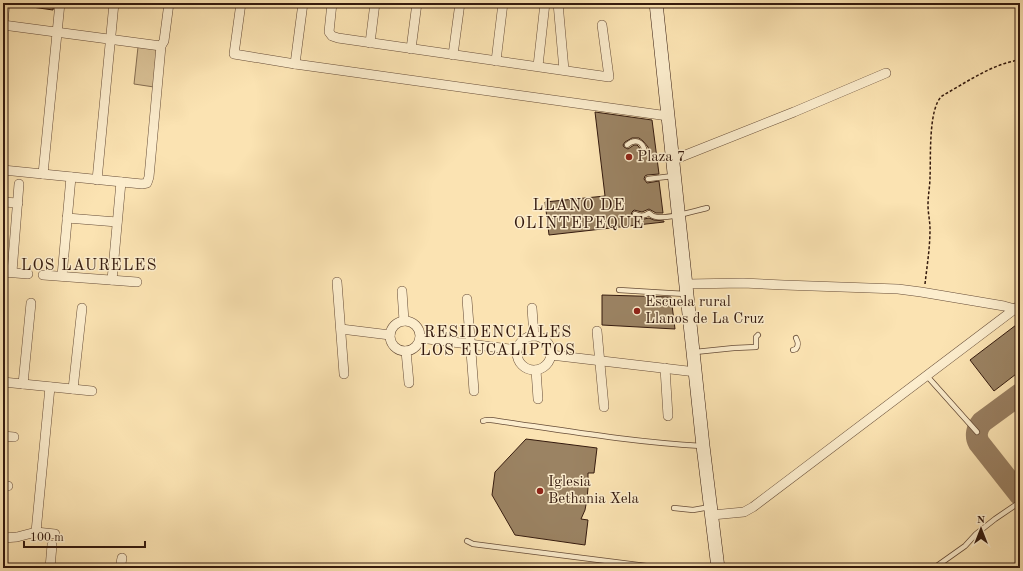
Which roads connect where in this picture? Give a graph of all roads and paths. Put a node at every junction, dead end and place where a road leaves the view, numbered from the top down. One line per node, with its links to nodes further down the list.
1 (5, 3): 15 (street)
2 (60, 3): 17 (street)
3 (114, 3): 18 (street)
4 (169, 3): 20 (street)
5 (241, 3): 25 (street)
6 (303, 3): 25 (street)
7 (332, 3): 19 (street)
8 (374, 3): 19 (street)
9 (417, 3): 21 (street)
10 (460, 3): 22 (street)
11 (503, 3): 24 (street)
12 (545, 3): 26 (street)
13 (558, 3): 27 (street)
14 (656, 3): 29 (main road)
15 (3, 24): 17 (street)
16 (602, 25): 27 (street)
17 (57, 32): 18 (street); 34 (street)
18 (110, 39): 20 (street); 38 (street)
19 (370, 42): 21 (street)
20 (161, 46): 39 (street)
21 (412, 49): 22 (street)
22 (453, 55): 24 (street)
23 (1020, 60): 58 (path)
24 (496, 61): 26 (street)
25 (295, 64): 29 (street)
26 (538, 66): 27 (street)
27 (564, 70)
28 (886, 73): 32 (street)
29 (668, 116): 32 (main road)
30 (627, 145): 31 (lane)
31 (645, 152)
32 (673, 160): 35 (main road)
33 (3, 170): 34 (street)
34 (43, 174): 36 (street)
35 (675, 176): 37 (lane); 45 (main road)
36 (71, 177): 38 (street); 46 (street)
37 (648, 179)
38 (97, 180): 39 (street)
39 (121, 182): 47 (street)
40 (19, 184): 42 (street)
41 (3, 202): 42 (street)
42 (18, 203): 48 (street)
43 (707, 208): 45 (lane)
44 (635, 214): 45 (lane)
45 (679, 215): 55 (main road)
46 (67, 218): 47 (street); 51 (street)
47 (117, 222): 52 (street)
48 (8, 272): 49 (street)
49 (28, 274)
50 (43, 275): 51 (street)
51 (62, 276): 52 (street)
52 (112, 280): 53 (street)
53 (137, 282)
54 (337, 282): 65 (street)
55 (687, 289): 56 (lane); 58 (street); 76 (main road)
56 (619, 290)
57 (402, 291): 64 (street)
58 (924, 292): 61 (street)
59 (467, 299): 72 (street)
60 (31, 303): 86 (street)
61 (1017, 307): 83 (street)
62 (82, 308): 88 (street)
63 (532, 308): 69 (street)
64 (404, 321): 67 (street); 70 (street)
65 (340, 329): 67 (street); 82 (street)
66 (597, 331): 78 (street)
67 (390, 335): 75 (street)
68 (758, 335): 76 (lane)
69 (534, 336): 73 (street); 77 (street)
70 (420, 338): 72 (street); 75 (street)
71 (796, 338): 74 (lane)
72 (470, 345): 73 (street); 89 (street)
73 (517, 350): 80 (street)
74 (793, 350)
75 (406, 351): 85 (street)
76 (694, 353): 81 (main road)
77 (551, 354): 78 (street); 80 (street)
78 (600, 360): 79 (street); 92 (street)
79 (665, 368): 81 (street); 93 (street)
80 (536, 370): 91 (street)
81 (696, 372): 98 (main road)
82 (344, 374)
83 (927, 376): 95 (lane); 101 (street)
84 (3, 382): 86 (street)
85 (409, 383)
86 (23, 384): 87 (street)
87 (50, 387): 88 (street); 102 (street)
88 (73, 389): 90 (street)
89 (474, 390)
90 (92, 391)
91 (538, 399)
92 (604, 407)
93 (668, 416)
94 (483, 421): 98 (lane)
95 (977, 432)
96 (3, 436): 97 (street)
97 (14, 437)
98 (704, 446): 101 (main road)
99 (1020, 502): 112 (lane)
100 (674, 508): 101 (lane)
101 (711, 511): 111 (main road)
102 (36, 532): 103 (street); 104 (street)
103 (55, 534)
104 (3, 538)
105 (467, 541): 110 (lane)
106 (52, 545): 108 (street)
107 (122, 558): 109 (street)
108 (50, 568)
109 (120, 568)
110 (662, 568)
111 (718, 568)
112 (934, 568)

